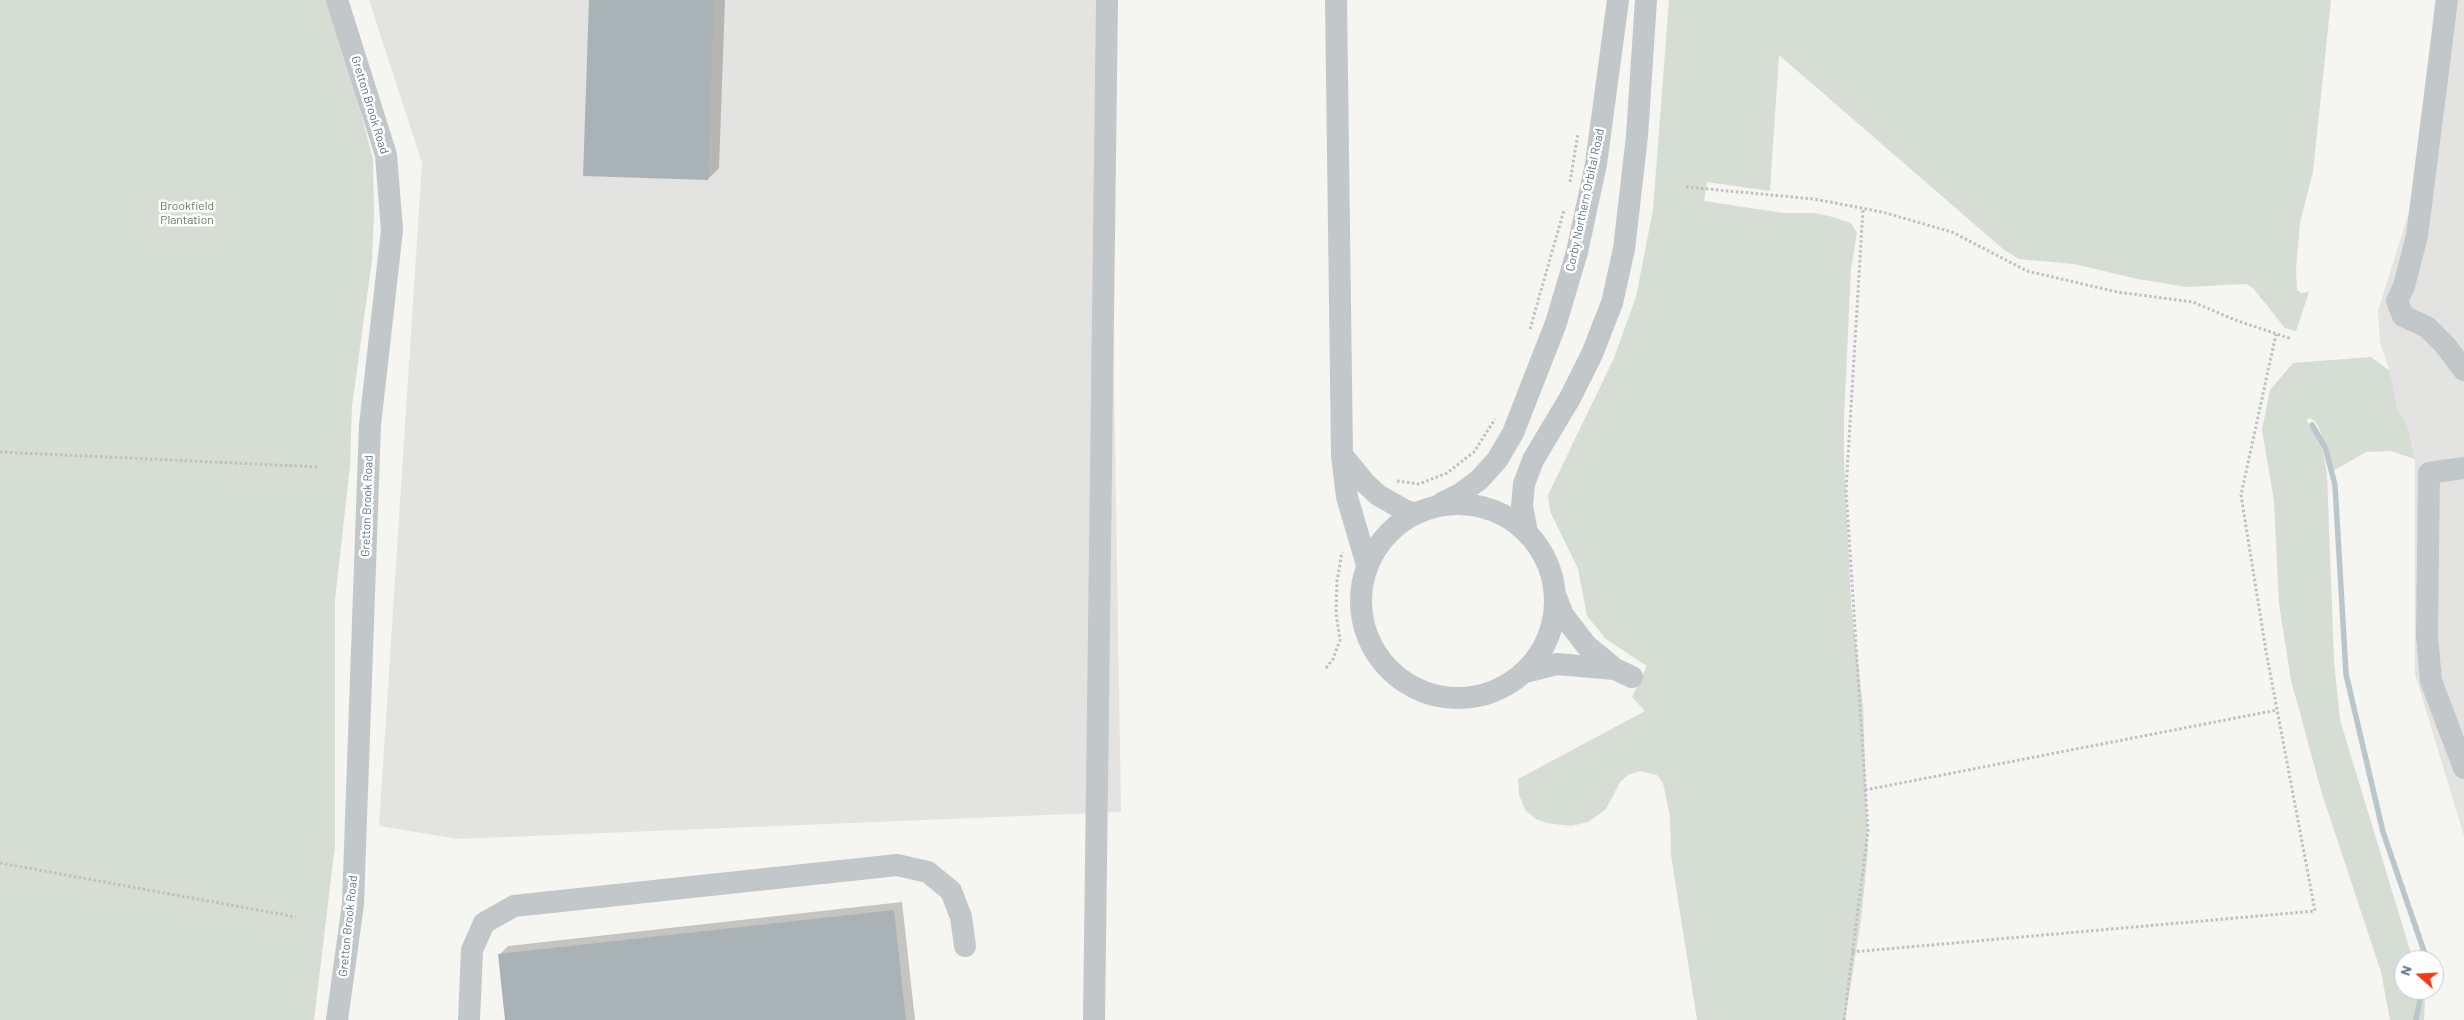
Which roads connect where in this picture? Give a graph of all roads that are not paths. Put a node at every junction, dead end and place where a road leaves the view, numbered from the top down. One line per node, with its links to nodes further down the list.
1 (337, 0): 18 (street, Gretton Brook Road)
2 (1107, 0): 20 (street)
3 (1336, 0): 8 (street)
4 (1618, 0): 10 (street, Corby Northern Orbital Road)
5 (1646, 0): 12 (street)
6 (2447, 0): 7 (street)
7 (2464, 370)
8 (1342, 455): 11 (street); 13 (street)
9 (2464, 468): 16 (street)
10 (1436, 506): 11 (street); 12 (street)
11 (1415, 513): 13 (street)
12 (1527, 532): 14 (street)
13 (1367, 565): 15 (street)
14 (1555, 594): 15 (street); 15 (street)
15 (1525, 672)
16 (2464, 768)
17 (964, 946): 19 (street)
18 (337, 1020)
19 (469, 1020)
20 (1094, 1020)

